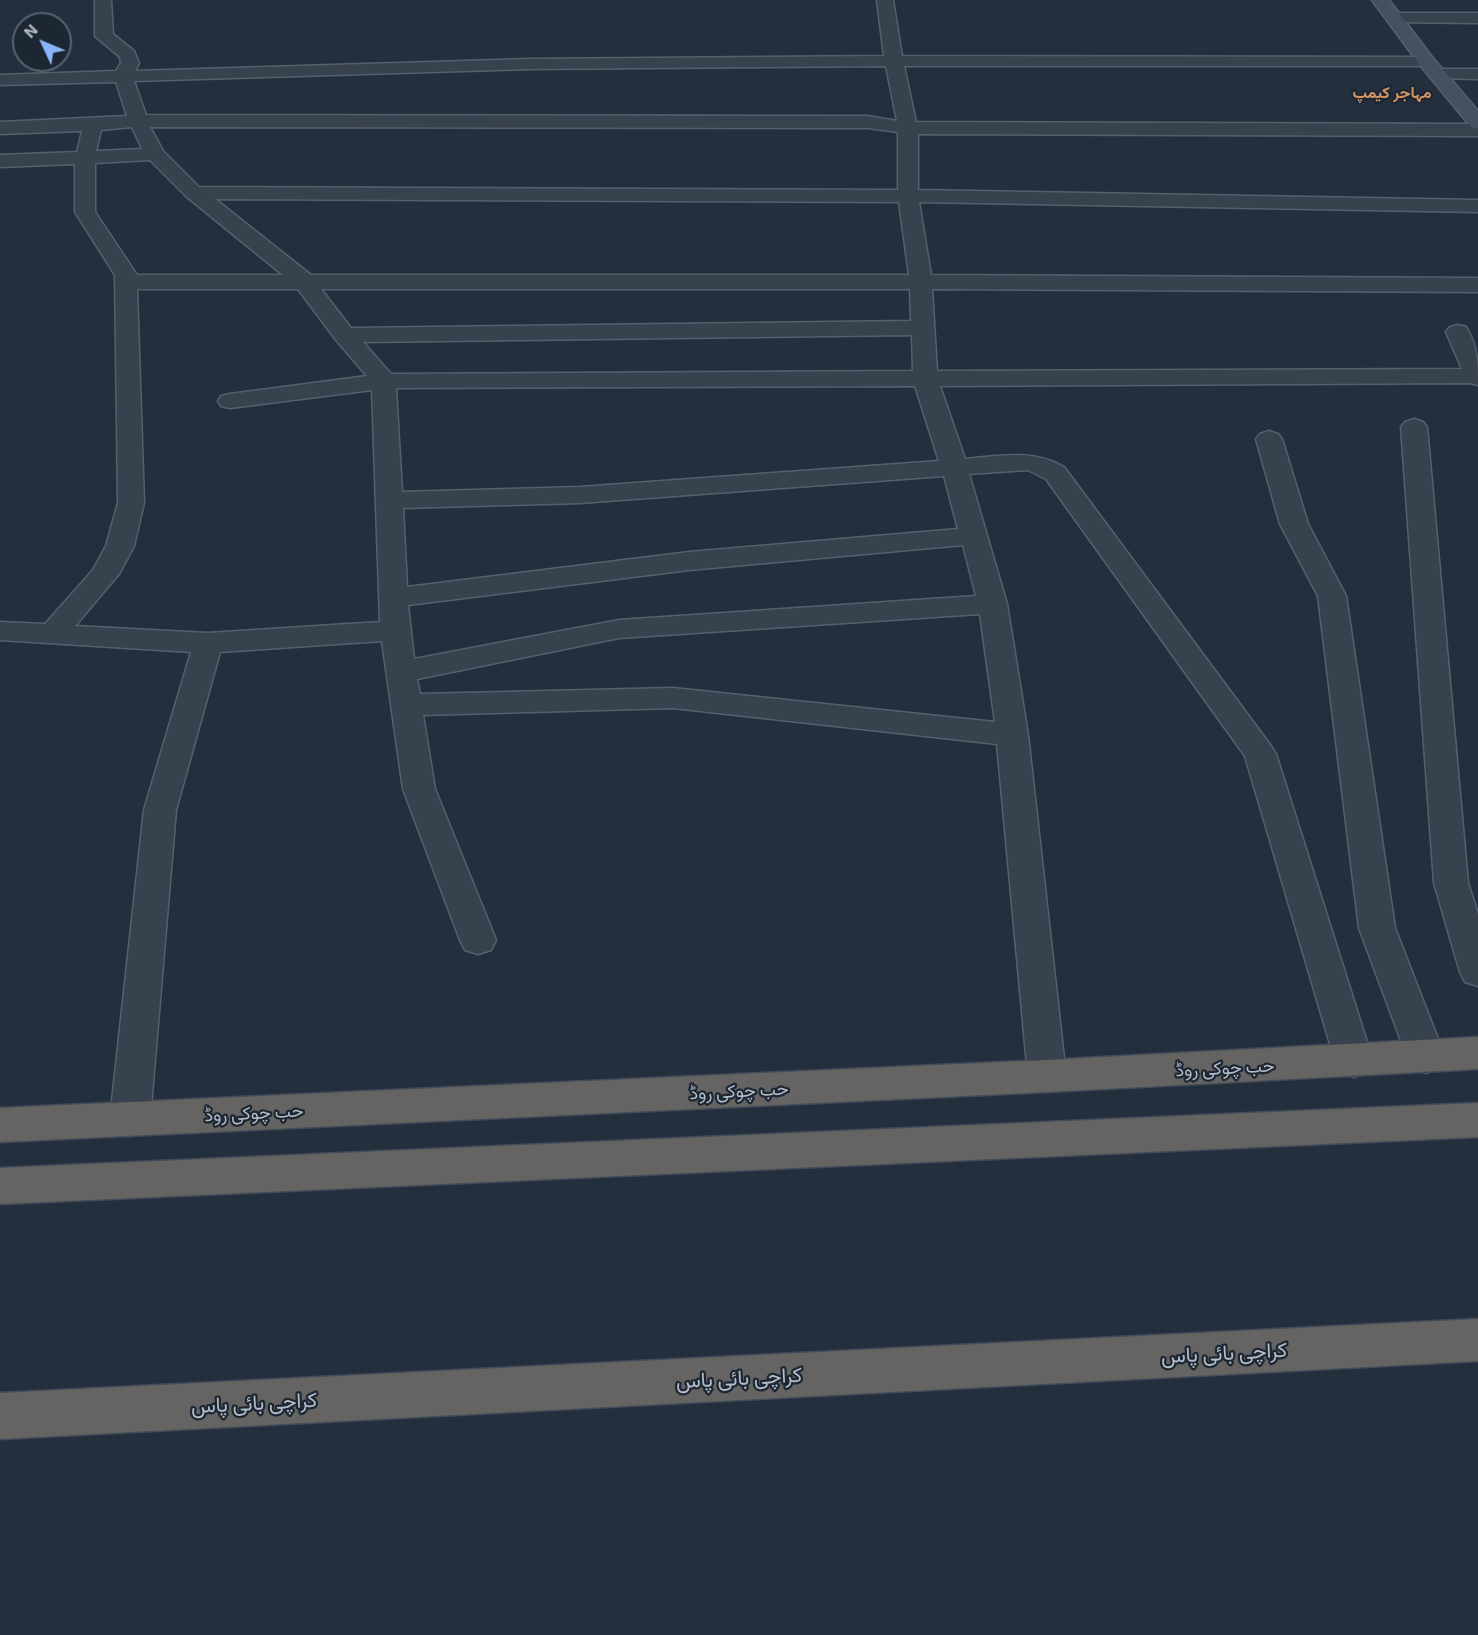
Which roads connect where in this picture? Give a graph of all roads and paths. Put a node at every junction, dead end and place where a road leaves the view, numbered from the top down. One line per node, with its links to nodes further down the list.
1 (103, 0): 9 (street)
2 (885, 0): 6 (street)
3 (1380, 0): 4 (main road)
4 (1394, 18): 5 (street); 7 (main road)
5 (1478, 18)
6 (894, 61): 7 (street); 9 (street); 16 (street)
7 (1431, 68): 8 (street); 13 (main road)
8 (1478, 74)
9 (123, 75): 10 (street); 12 (street)
10 (32, 79): 11 (street); 15 (street)
11 (0, 80)
12 (138, 121): 14 (street); 16 (street); 18 (street)
13 (1478, 123)
14 (93, 125): 15 (street); 19 (street)
15 (7, 128)
16 (908, 128): 17 (street); 22 (street)
17 (1478, 130)
18 (155, 154): 19 (street); 21 (street)
19 (85, 157): 20 (street); 25 (street)
20 (0, 161)
21 (194, 193): 22 (street); 24 (street)
22 (908, 196): 23 (street); 26 (street)
23 (1478, 206)
24 (304, 281): 25 (street); 26 (street); 30 (street)
25 (126, 282): 44 (street)
26 (921, 282): 27 (street); 28 (street)
27 (1478, 285)
28 (923, 328): 30 (street); 32 (street)
29 (1458, 332): 31 (street)
30 (344, 335): 33 (street)
31 (1478, 377): 32 (street)
32 (925, 378): 33 (street); 37 (street)
33 (384, 381): 34 (street); 38 (street)
34 (230, 400)
35 (1414, 426): 50 (street)
36 (1269, 439): 52 (street)
37 (954, 466): 38 (street); 39 (street); 53 (street)
38 (389, 500): 40 (street)
39 (974, 536): 40 (street); 41 (street)
40 (393, 598): 43 (street)
41 (993, 604): 46 (street); 48 (street)
42 (0, 631): 44 (street)
43 (395, 631): 45 (street); 46 (street)
44 (52, 634): 45 (street)
45 (208, 643): 55 (street)
46 (400, 672): 47 (street)
47 (406, 705): 48 (street); 49 (street)
48 (1012, 735): 54 (street)
49 (478, 940)
50 (1478, 972)
51 (1478, 1053): 52 (highway, حب چوکی روڈ)
52 (1426, 1057): 53 (highway, حب چوکی روڈ)
53 (1354, 1061): 54 (highway, حب چوکی روڈ)
54 (1047, 1076): 55 (highway, حب چوکی روڈ)
55 (130, 1119): 57 (highway, حب چوکی روڈ)
56 (1478, 1120): 58 (highway)
57 (0, 1125)
58 (0, 1186)
59 (1478, 1340): 60 (highway, کراچی بائی پاس)
60 (0, 1416)

